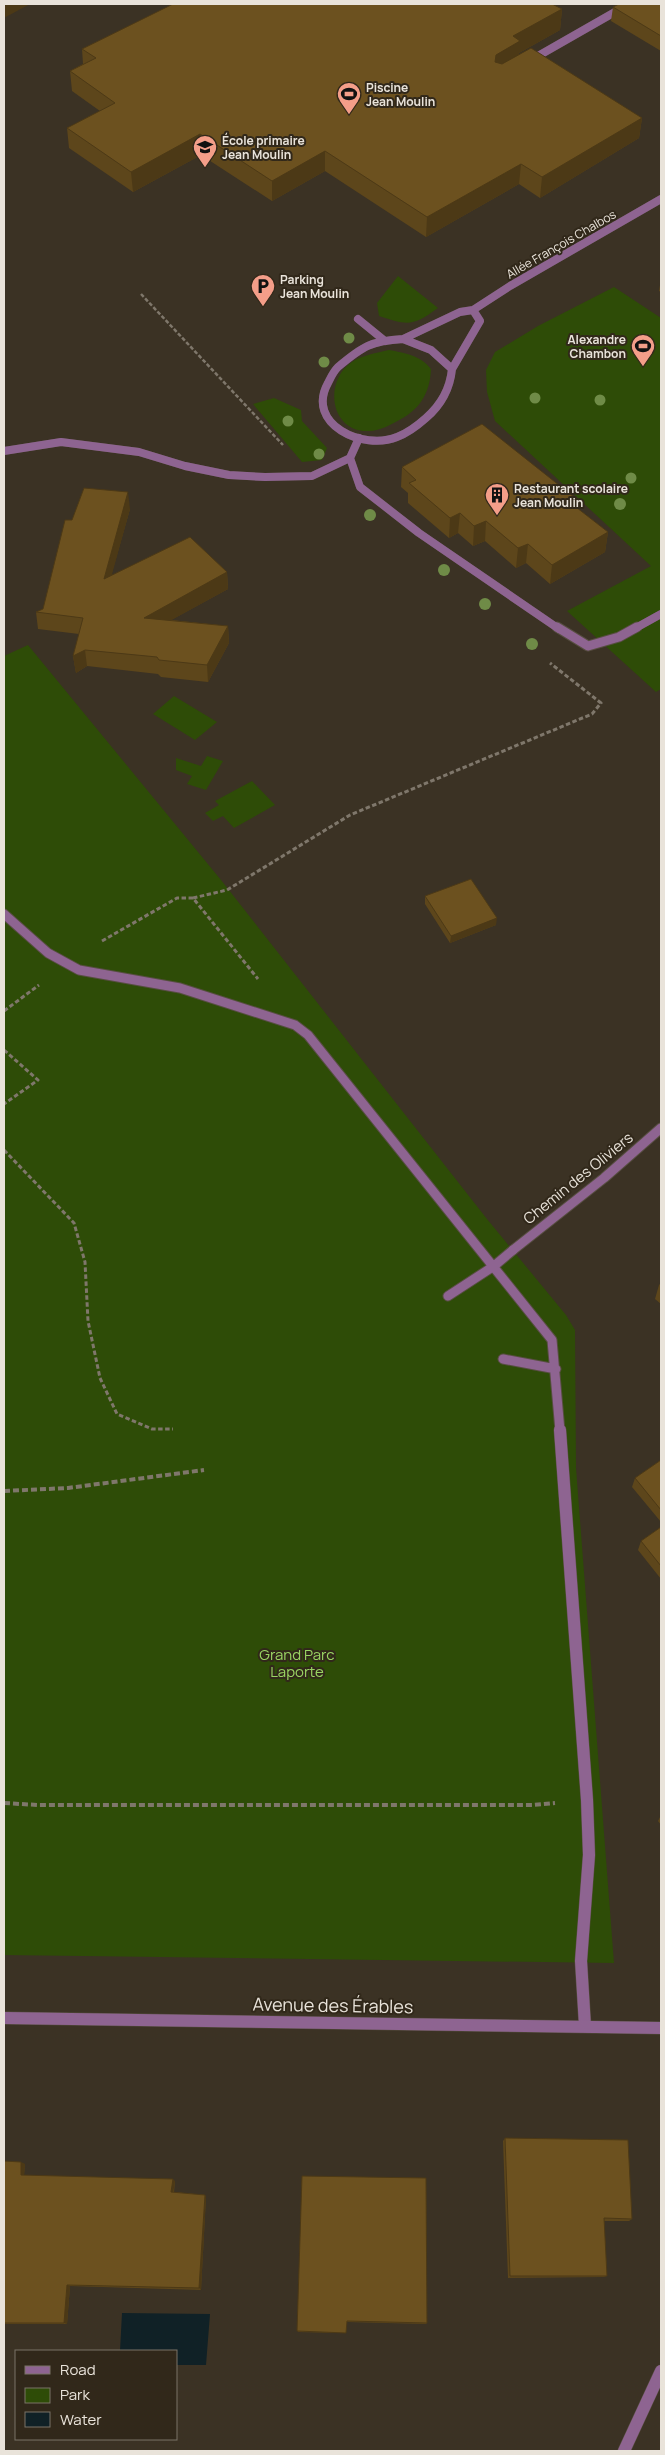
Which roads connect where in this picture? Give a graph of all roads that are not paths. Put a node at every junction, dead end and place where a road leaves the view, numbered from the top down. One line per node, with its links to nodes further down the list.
1 (625, 4): 2 (street)
2 (524, 65)
3 (661, 198): 4 (street, Allée François Chalbos)
4 (473, 310): 6 (street, Allée François Chalbos); 8 (street)
5 (358, 319): 7 (street)
6 (403, 339): 7 (street); 8 (street)
7 (385, 340): 9 (street)
8 (452, 369): 9 (street)
9 (359, 438): 11 (street)
10 (4, 451): 11 (street)
11 (350, 458): 12 (street)
12 (661, 614)
13 (4, 914): 15 (street)
14 (661, 1128): 15 (street, Chemin des Oliviers)
15 (494, 1266): 16 (street, Chemin des Oliviers); 18 (street)
16 (448, 1296)
17 (503, 1359): 18 (street)
18 (556, 1369): 20 (street)
19 (4, 2018): 20 (street, Avenue des Érables)
20 (585, 2026): 21 (street, Avenue des Érables)
21 (661, 2028)
22 (661, 2371): 23 (street)
23 (624, 2451)

